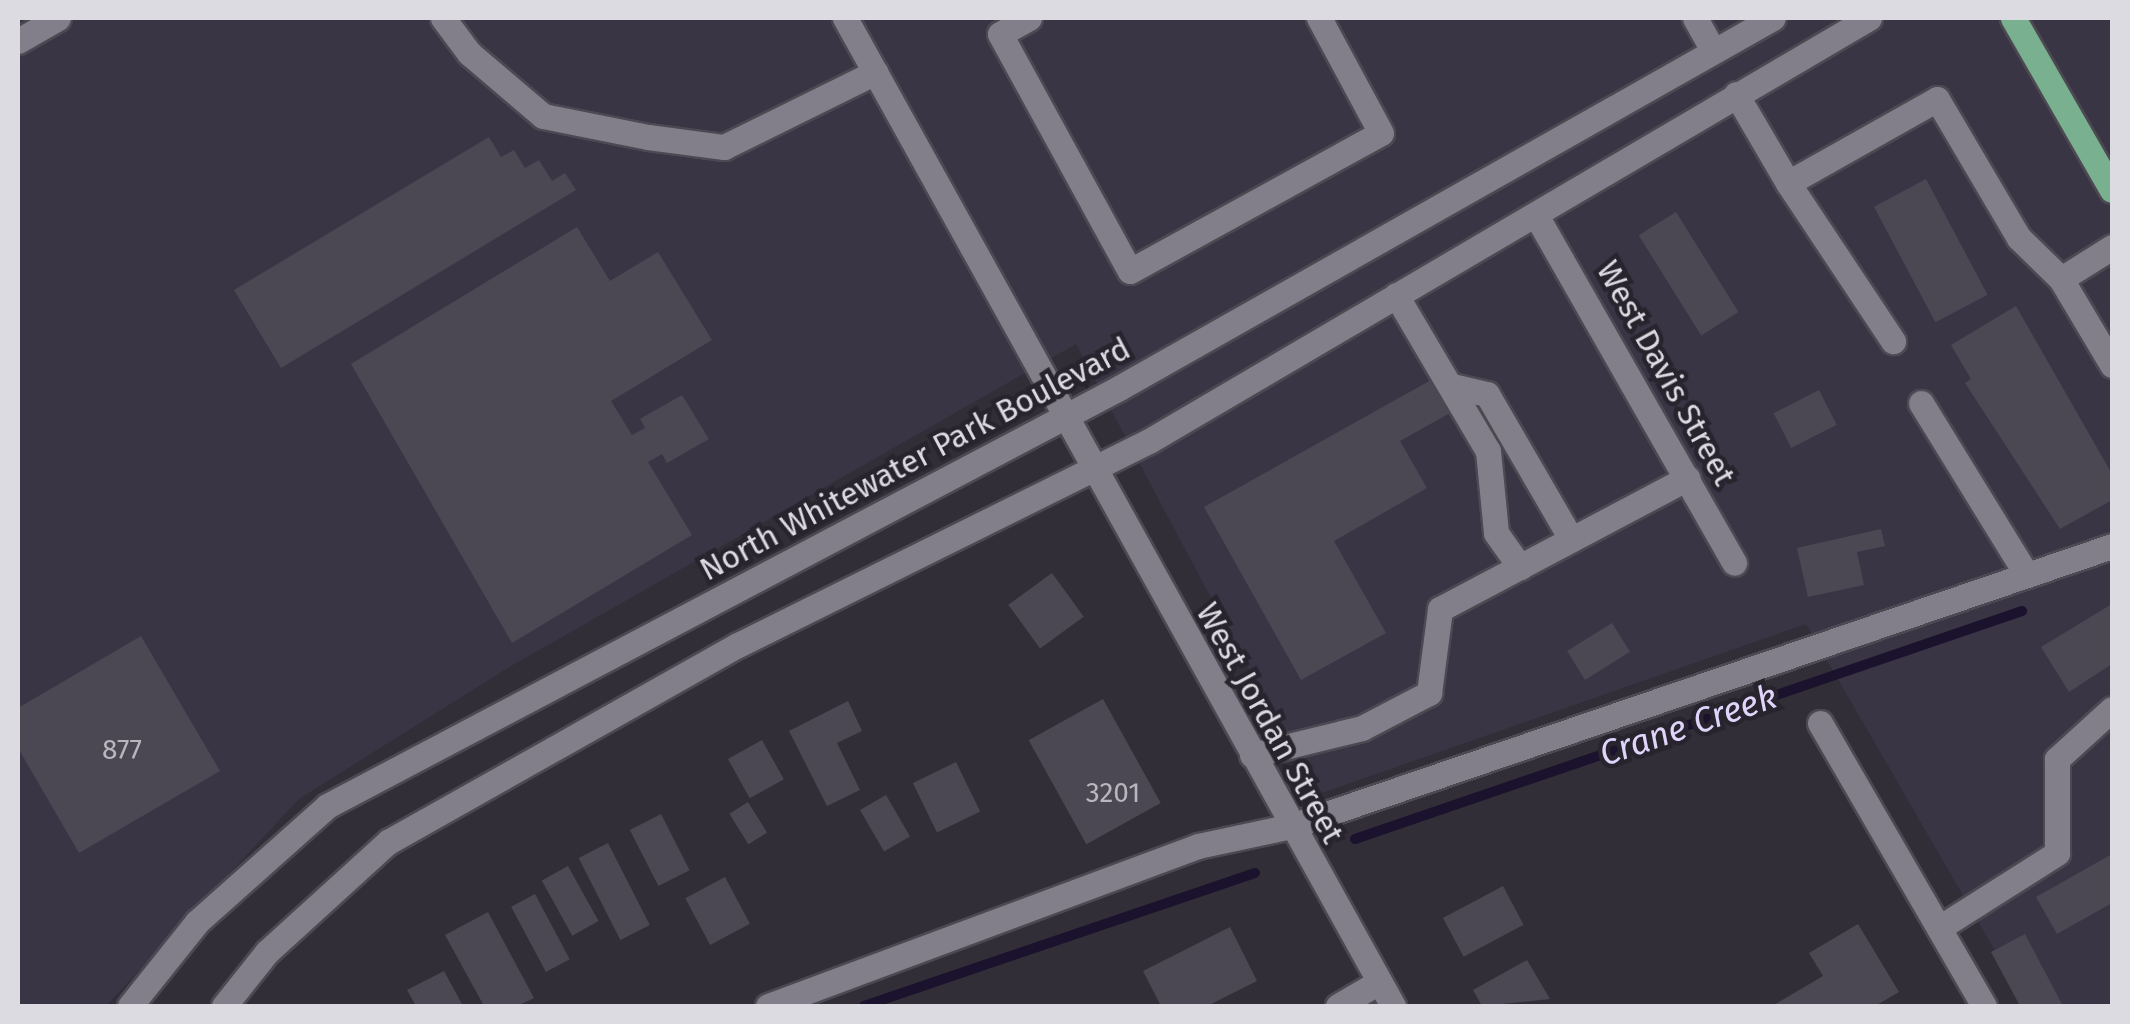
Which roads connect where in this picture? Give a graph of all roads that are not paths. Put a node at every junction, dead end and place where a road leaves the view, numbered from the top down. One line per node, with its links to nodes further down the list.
1 (58, 18): 10 (street)
2 (443, 18): 12 (street)
3 (1029, 18): 4 (street)
4 (1319, 18)
5 (1696, 18): 11 (street)
6 (1773, 18): 11 (street, North Whitewater Park Boulevard)
7 (1868, 18): 13 (street)
8 (2013, 18): 15 (main road)
9 (854, 20): 12 (street, West Jordan Street)
10 (18, 42)
11 (1713, 50): 24 (street, North Whitewater Park Boulevard)
12 (876, 72): 24 (street, West Jordan Street)
13 (1736, 94): 14 (street); 16 (street)
14 (1788, 184): 18 (street); 20 (street)
15 (2112, 190)
16 (1537, 217): 19 (street); 26 (street, West Davis Street)
17 (2112, 247): 18 (street)
18 (2061, 280): 21 (street)
19 (1396, 294): 22 (street); 25 (street)
20 (1893, 341)
21 (2112, 365)
22 (1452, 386): 27 (street); 30 (street)
23 (1920, 403): 31 (street)
24 (1066, 414): 25 (street, West Jordan Street); 38 (street, North Whitewater Park Boulevard)
25 (1092, 470): 34 (street, West Jordan Street); 39 (street)
26 (1687, 478): 27 (street); 29 (street, West Davis Street)
27 (1571, 540): 30 (street)
28 (2112, 546): 31 (street)
29 (1734, 563)
30 (1520, 567): 34 (street)
31 (2027, 575): 35 (street)
32 (2112, 709): 36 (street)
33 (1820, 723): 36 (street)
34 (1252, 755): 35 (street, West Jordan Street)
35 (1291, 826): 37 (street, West Jordan Street); 40 (street)
36 (1938, 928): 43 (street)
37 (1379, 982): 41 (street); 42 (street, West Jordan Street)
38 (130, 1006)
39 (224, 1006)
40 (768, 1006)
41 (1338, 1006)
42 (1392, 1006)
43 (1984, 1006)

